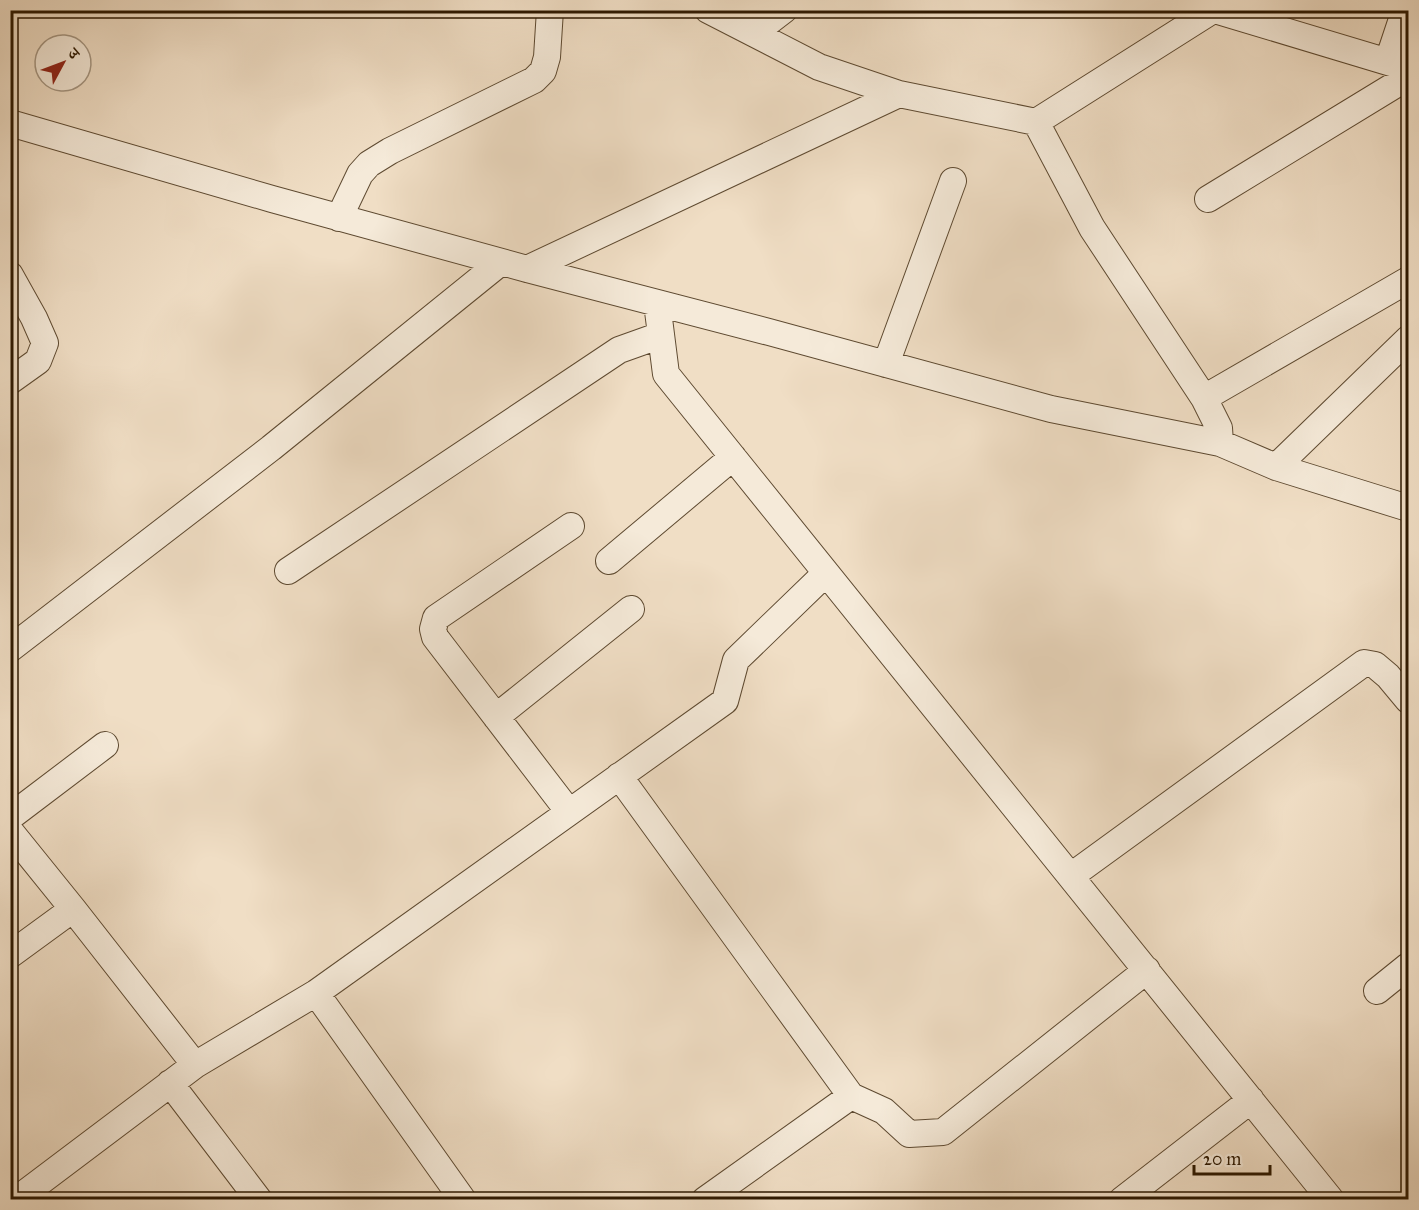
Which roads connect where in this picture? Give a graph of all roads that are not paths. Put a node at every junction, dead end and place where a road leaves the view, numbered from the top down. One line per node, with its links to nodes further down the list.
1 (550, 10): 14 (street)
2 (708, 10): 6 (street)
3 (784, 10): 6 (street)
4 (1214, 10): 7 (street); 10 (street)
5 (1405, 10): 7 (street)
6 (754, 33): 9 (street)
7 (1398, 64)
8 (1408, 77): 13 (street)
9 (899, 94): 10 (street); 16 (street)
10 (1036, 122): 24 (street)
11 (10, 123): 14 (street)
12 (953, 181): 22 (street)
13 (1208, 199)
14 (339, 218): 15 (street)
15 (501, 262): 16 (street); 34 (street)
16 (527, 269): 19 (street)
17 (10, 275): 23 (street)
18 (1408, 280): 24 (street)
19 (657, 303): 20 (street); 22 (street)
20 (661, 335): 26 (street); 31 (street)
21 (1408, 339): 27 (street)
22 (886, 364): 25 (street)
23 (10, 381)
24 (1204, 398): 25 (street)
25 (1220, 443): 27 (street)
26 (733, 457): 30 (street); 32 (street)
27 (1276, 467): 28 (street)
28 (1408, 508)
29 (571, 526): 36 (street)
30 (609, 561)
31 (288, 571)
32 (826, 573): 38 (street); 42 (street)
33 (631, 609): 36 (street)
34 (10, 649)
35 (1408, 700): 42 (street)
36 (496, 717): 39 (street)
37 (105, 745): 40 (street)
38 (619, 776): 39 (street); 51 (street)
39 (568, 812): 48 (street)
40 (10, 817)
41 (10, 831): 43 (street)
42 (1071, 876): 46 (street)
43 (73, 909): 44 (street); 49 (street)
44 (10, 955)
45 (1408, 966): 47 (street)
46 (1147, 970): 51 (street); 52 (street)
47 (1377, 991)
48 (316, 993): 49 (street); 56 (street)
49 (195, 1065): 50 (street)
50 (170, 1083): 54 (street); 55 (street)
51 (851, 1096): 53 (street)
52 (1251, 1100): 58 (street); 59 (street)
53 (734, 1192): 57 (street)
54 (16, 1200)
55 (259, 1200)
56 (463, 1200)
57 (705, 1200)
58 (1122, 1200)
59 (1331, 1200)

